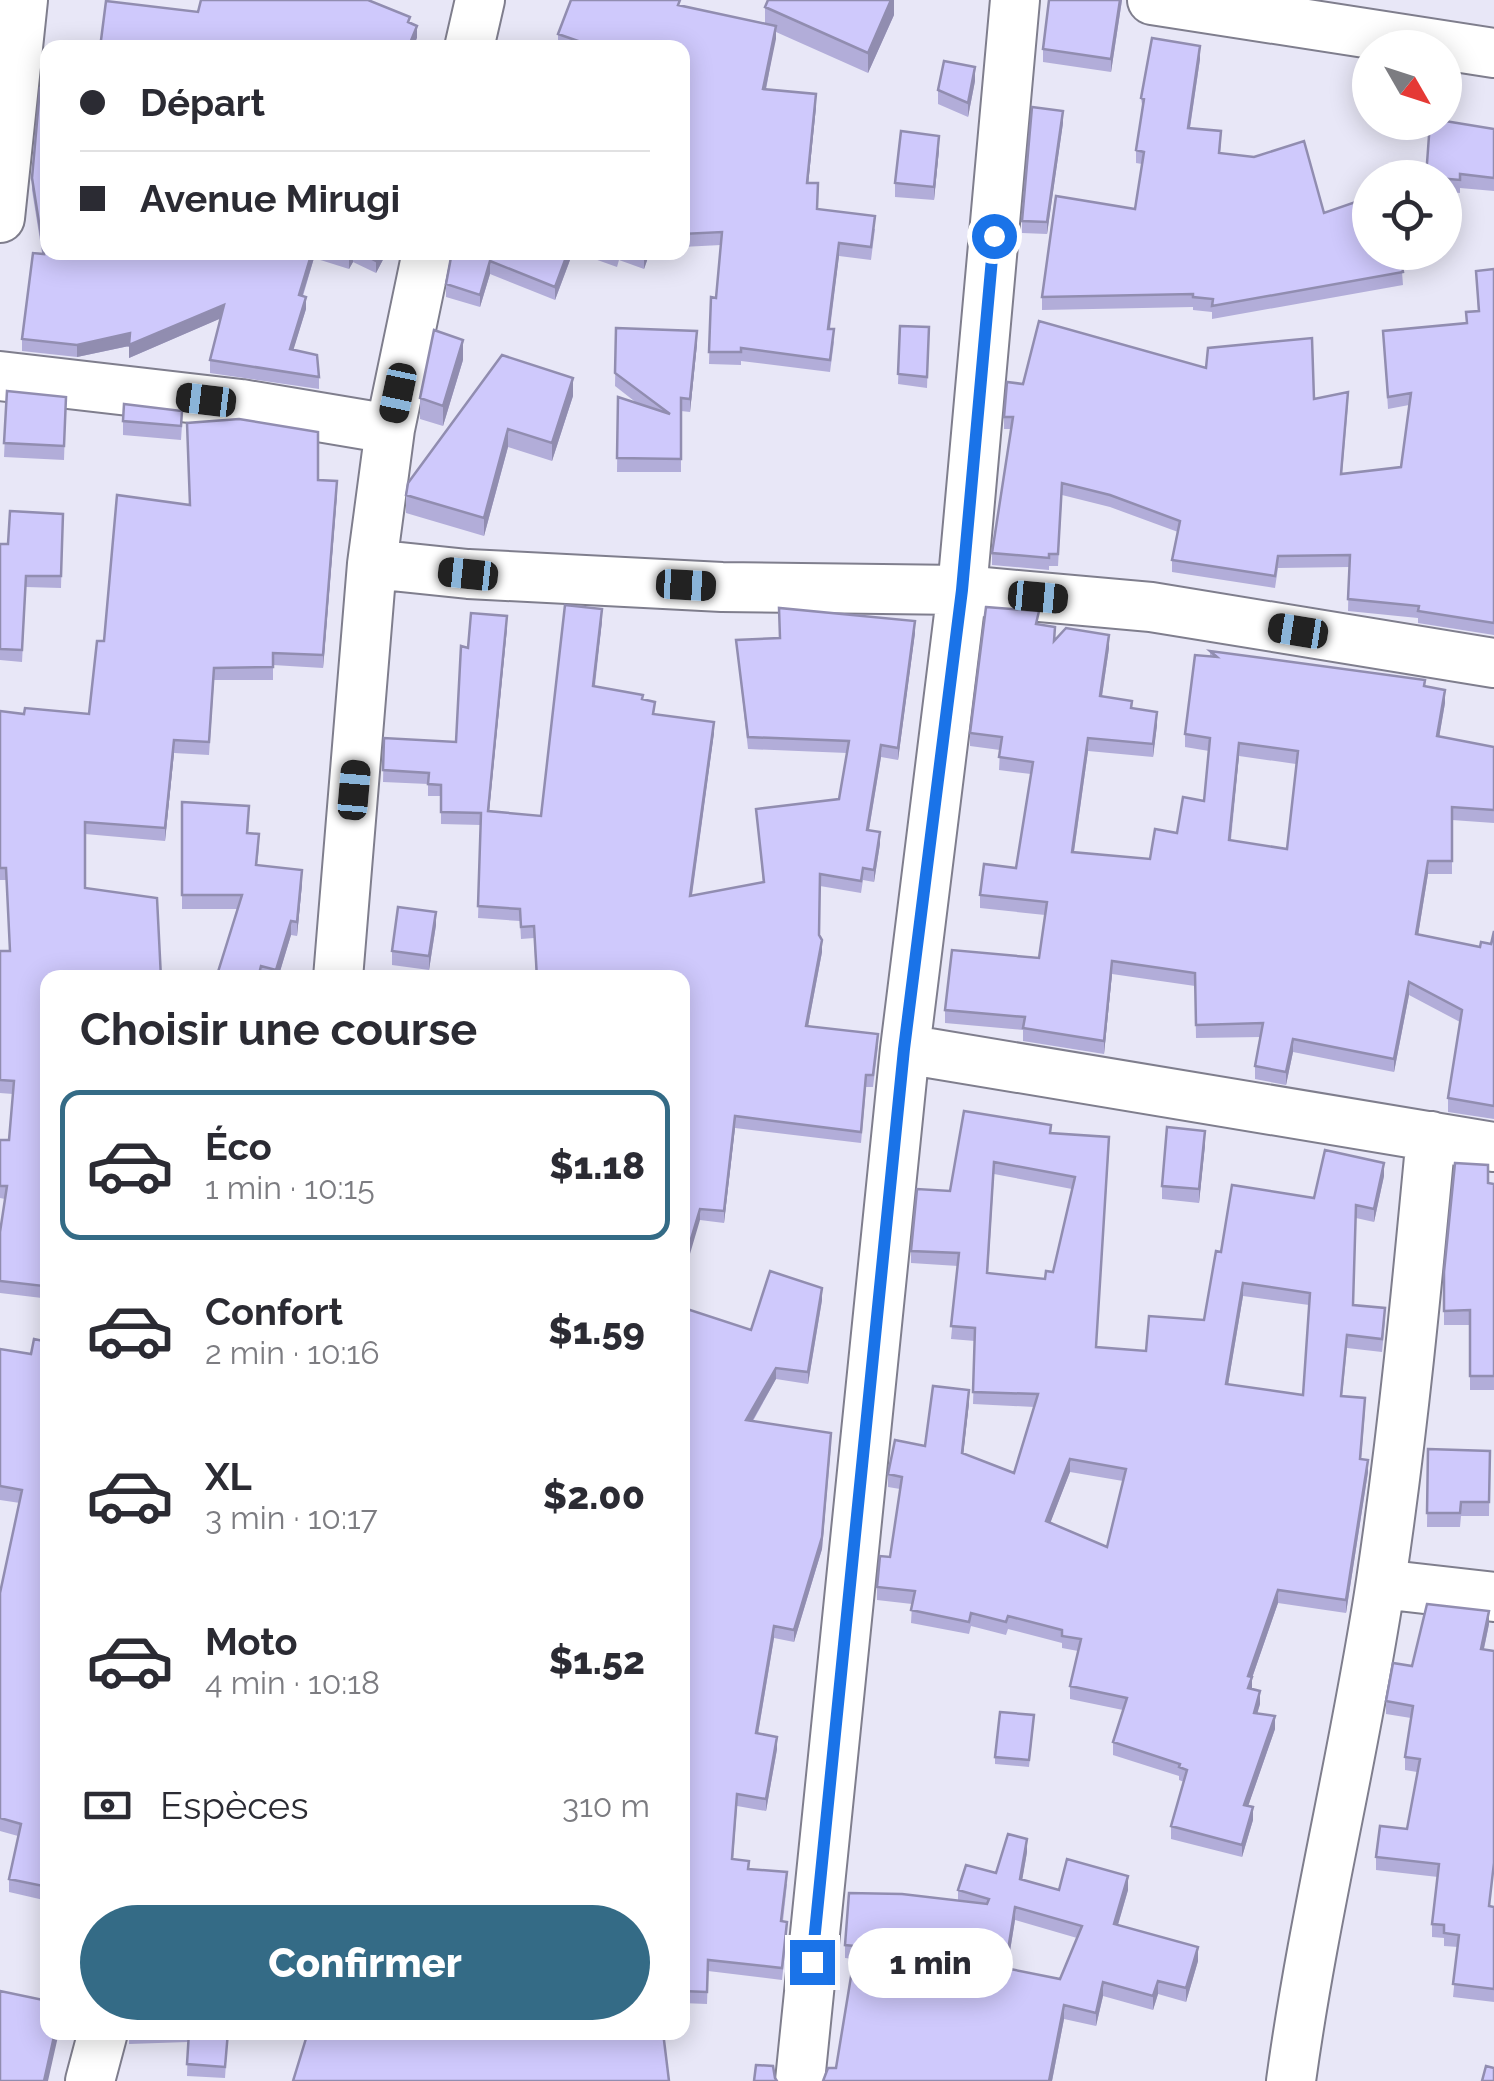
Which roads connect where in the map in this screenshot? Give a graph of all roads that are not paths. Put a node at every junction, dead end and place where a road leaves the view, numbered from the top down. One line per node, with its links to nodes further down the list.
1 (23, 0): 8 (street)
2 (480, 0): 6 (street)
3 (1015, 0): 13 (street)
4 (1152, 0): 5 (street)
5 (1342, 16): 7 (street)
6 (471, 40)
7 (1494, 53)
8 (0, 218)
9 (425, 260): 11 (street)
10 (0, 376): 11 (street)
11 (390, 428): 12 (street)
12 (372, 564): 13 (street); 15 (street)
13 (962, 590): 14 (street); 16 (street)
14 (1494, 663)
15 (339, 970)
16 (904, 1049): 17 (street); 23 (street)
17 (1431, 1136): 18 (street); 19 (street)
18 (1494, 1147)
19 (1381, 1584): 20 (street); 24 (street)
20 (1494, 1597)
21 (101, 2040): 22 (street)
22 (90, 2081)
23 (800, 2081)
24 (1290, 2081)

